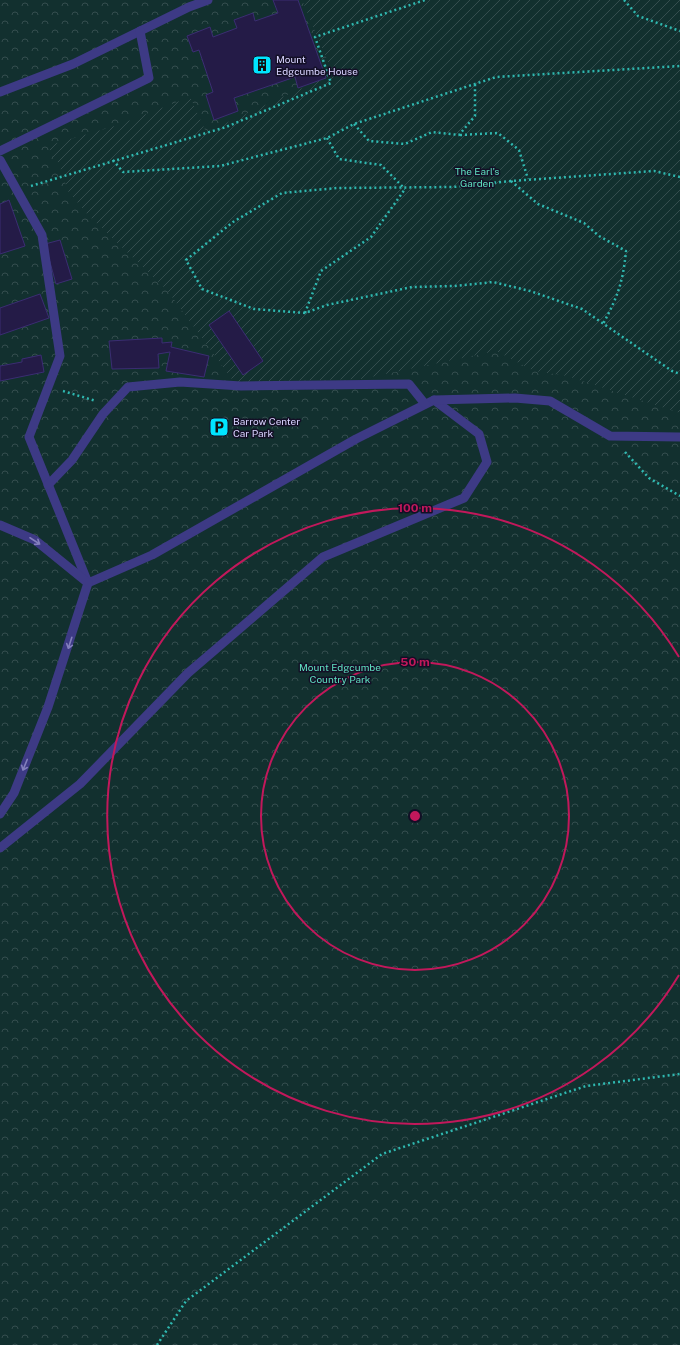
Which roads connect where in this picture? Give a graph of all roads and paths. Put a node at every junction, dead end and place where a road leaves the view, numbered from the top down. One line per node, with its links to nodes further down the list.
1 (208, 0): 5 (lane)
2 (425, 0): 14 (path)
3 (624, 0): 4 (path)
4 (680, 31)
5 (140, 32): 8 (lane); 12 (lane)
6 (680, 66): 7 (path)
7 (475, 84): 9 (path); 10 (path)
8 (0, 92)
9 (354, 124): 10 (path); 11 (path)
10 (459, 135): 16 (path)
11 (327, 138): 14 (path); 18 (path)
12 (0, 151)
13 (0, 160): 19 (lane)
14 (113, 160): 19 (path)
15 (680, 177): 16 (path)
16 (528, 179): 17 (path)
17 (511, 181): 18 (path); 21 (path)
18 (405, 189): 20 (path); 20 (path)
19 (17, 191): 23 (lane)
20 (305, 313): 21 (path)
21 (603, 324): 22 (path)
22 (680, 374)
23 (49, 386): 25 (path); 28 (lane)
24 (429, 402): 25 (lane); 26 (lane); 31 (lane); 33 (lane)
25 (111, 406): 28 (lane)
26 (610, 436): 27 (lane); 29 (path)
27 (680, 437)
28 (48, 485): 31 (lane)
29 (680, 496)
30 (0, 526): 31 (lane, one-way to 31)
31 (88, 584): 32 (lane, one-way to 32)
32 (0, 814)
33 (0, 848)
34 (680, 1074): 35 (path)
35 (157, 1345)

